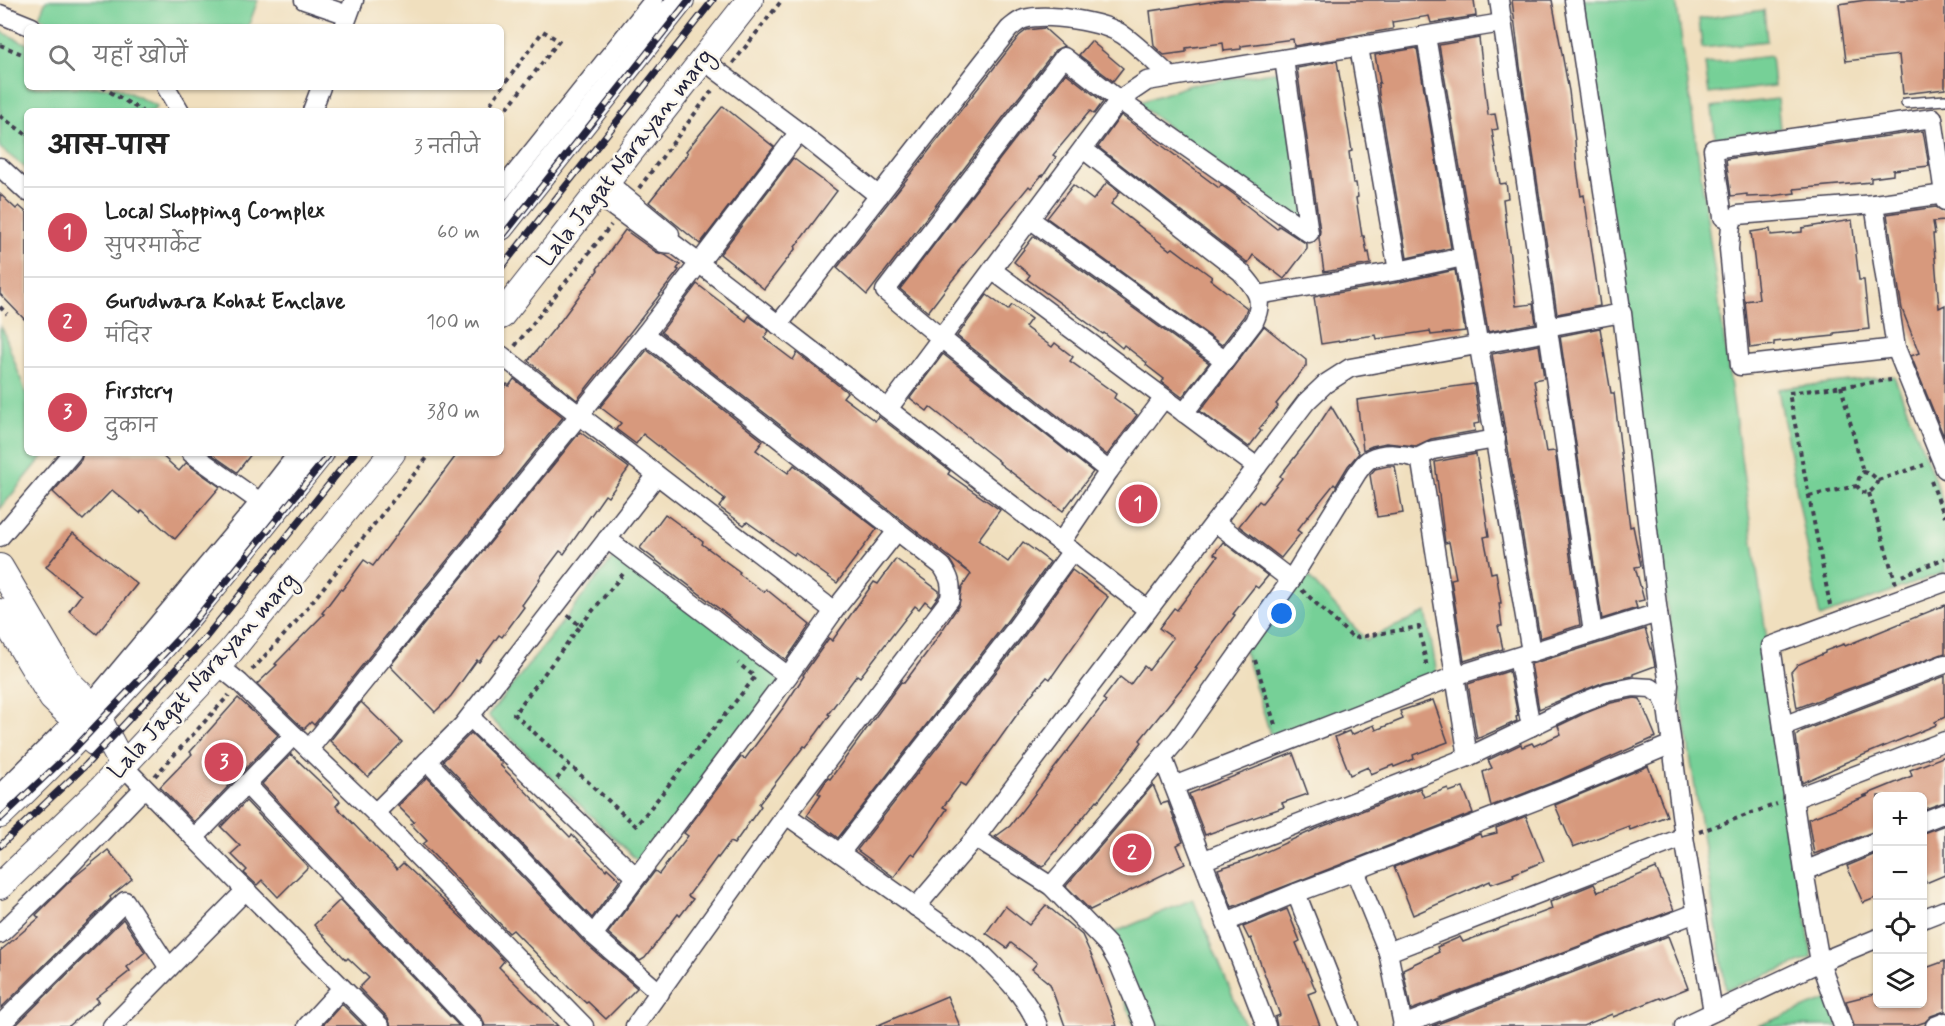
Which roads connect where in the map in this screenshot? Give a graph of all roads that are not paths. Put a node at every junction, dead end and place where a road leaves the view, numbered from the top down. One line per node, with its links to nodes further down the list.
1 (304, 0): 8 (street)
2 (654, 0): 31 (street)
3 (681, 0): 31 (main road)
4 (750, 0): 14 (main road, Lala Jagat Narayan marg)
5 (1499, 0): 9 (street)
6 (1574, 0): 39 (street)
7 (0, 14): 10 (street)
8 (349, 14)
9 (1502, 23): 11 (street); 42 (street)
10 (25, 24)
11 (1426, 36): 12 (street); 34 (street)
12 (1359, 47): 13 (street); 37 (street)
13 (1284, 59): 15 (street); 18 (street)
14 (703, 60): 23 (street); 27 (main road, Lala Jagat Narayan marg)
15 (1171, 77): 18 (street); 28 (street)
16 (168, 90): 21 (street)
17 (320, 90): 22 (street)
18 (1119, 100): 24 (street); 44 (street)
19 (1945, 100): 20 (lane)
20 (1906, 103)
21 (178, 108)
22 (313, 108)
23 (799, 132): 28 (street); 35 (street)
24 (1083, 149): 33 (street); 38 (street)
25 (0, 166): 26 (street)
26 (24, 189)
27 (602, 189): 35 (street); 40 (main road, Lala Jagat Narayan marg)
28 (879, 196): 41 (street)
29 (1945, 196): 30 (street); 32 (street)
30 (1874, 204): 46 (street); 46 (street)
31 (505, 205)
32 (1723, 217)
33 (1030, 219): 36 (street); 48 (street)
34 (1463, 257): 37 (street); 45 (street)
35 (698, 262): 41 (street); 43 (street)
36 (992, 270): 44 (street); 49 (street)
37 (1398, 271): 38 (street)
38 (1258, 295): 48 (street)
39 (1620, 302)
40 (504, 312)
41 (777, 325): 50 (street)
42 (1547, 329): 45 (street); 76 (street); 77 (street)
43 (645, 334): 52 (street); 66 (street)
44 (941, 338): 50 (street); 61 (street)
45 (1480, 345): 53 (street); 60 (street)
46 (1896, 348): 62 (street)
47 (504, 358): 52 (street)
48 (1224, 360): 51 (street)
49 (1164, 398): 51 (street); 61 (street)
50 (888, 409): 69 (street)
51 (1184, 413): 60 (street)
52 (579, 415): 63 (street); 91 (street)
53 (1496, 439): 59 (street); 78 (street)
54 (69, 456): 67 (street)
55 (195, 456): 64 (street)
56 (296, 456): 64 (street)
57 (318, 456): 64 (main road, Lala Jagat Narayan marg)
58 (390, 456): 80 (main road, Lala Jagat Narayan marg)
59 (1417, 458): 71 (street); 82 (street)
60 (1257, 467): 65 (street)
61 (1109, 471): 69 (street)
62 (1937, 472)
63 (657, 475): 68 (street); 74 (street)
64 (266, 508): 85 (main road, Lala Jagat Narayan marg)
65 (1215, 522): 71 (street); 73 (street)
66 (897, 531): 74 (street); 103 (street)
67 (0, 537)
68 (607, 539): 81 (street); 84 (street)
69 (1066, 547): 73 (street); 110 (street)
70 (0, 567): 85 (main road)
71 (1291, 580): 93 (street)
72 (1945, 582): 86 (street)
73 (1148, 610): 108 (street)
74 (834, 611): 81 (street)
75 (0, 612): 85 (main road)
76 (1658, 613): 77 (street); 83 (street)
77 (1593, 633): 78 (street)
78 (1525, 655): 82 (street); 87 (street)
79 (1945, 664): 86 (street)
80 (218, 665): 88 (street); 95 (main road, Lala Jagat Narayan marg)
81 (788, 676): 114 (street)
82 (1455, 676): 92 (street); 97 (street)
83 (1667, 710): 87 (street); 90 (street)
84 (470, 717): 94 (street); 114 (street)
85 (87, 718): 95 (main road); 99 (street); 104 (main road, Lala Jagat Narayan marg)
86 (1783, 726): 100 (street)
87 (1531, 727): 92 (street)
88 (294, 735): 91 (street); 96 (street)
89 (1945, 741): 100 (street)
90 (1672, 744): 106 (street); 113 (street)
91 (309, 749): 101 (street)
92 (1468, 757): 111 (street)
93 (1162, 758): 97 (street); 116 (street)
94 (427, 761): 101 (street); 125 (street)
95 (123, 766): 98 (street); 115 (main road, Lala Jagat Narayan marg)
96 (246, 784): 107 (street); 138 (street)
97 (1174, 786): 111 (street)
98 (144, 788): 107 (street); 124 (street)
99 (0, 794)
100 (1793, 799): 112 (street)
101 (375, 813): 139 (street)
102 (1945, 813): 105 (street)
103 (786, 814): 110 (street); 131 (street)
104 (0, 815)
105 (1927, 820)
106 (1684, 837): 121 (street); 127 (street)
107 (194, 838): 117 (street)
108 (975, 838): 116 (street); 119 (street)
109 (1873, 842): 112 (street)
110 (840, 853): 119 (street)
111 (1202, 861): 123 (street)
112 (1804, 871): 128 (street)
113 (1351, 872): 118 (street); 127 (street)
114 (636, 878): 125 (street)
115 (0, 886)
116 (1051, 886): 142 (street)
117 (246, 890): 129 (street); 130 (street)
118 (1296, 893): 123 (street); 144 (street)
119 (916, 907): 141 (street)
120 (1945, 910): 122 (street)
121 (1696, 913): 132 (street); 145 (street)
122 (1927, 917)
123 (1226, 922): 143 (street)
124 (0, 934)
125 (593, 934): 131 (street)
126 (1873, 940): 128 (street)
127 (1388, 952): 145 (street)
128 (1820, 962): 132 (street); 147 (street)
129 (169, 968): 134 (street); 135 (street)
130 (342, 988): 136 (street); 137 (street)
131 (660, 993): 140 (street)
132 (1713, 1012): 146 (street)
133 (1945, 1024): 148 (street)
134 (0, 1025)
135 (112, 1026)
136 (307, 1026)
137 (380, 1026)
138 (474, 1026)
139 (584, 1026)
140 (635, 1026)
141 (1038, 1026)
142 (1145, 1026)
143 (1266, 1026)
144 (1349, 1026)
145 (1402, 1026)
146 (1684, 1026)
147 (1843, 1026)
148 (1935, 1026)

